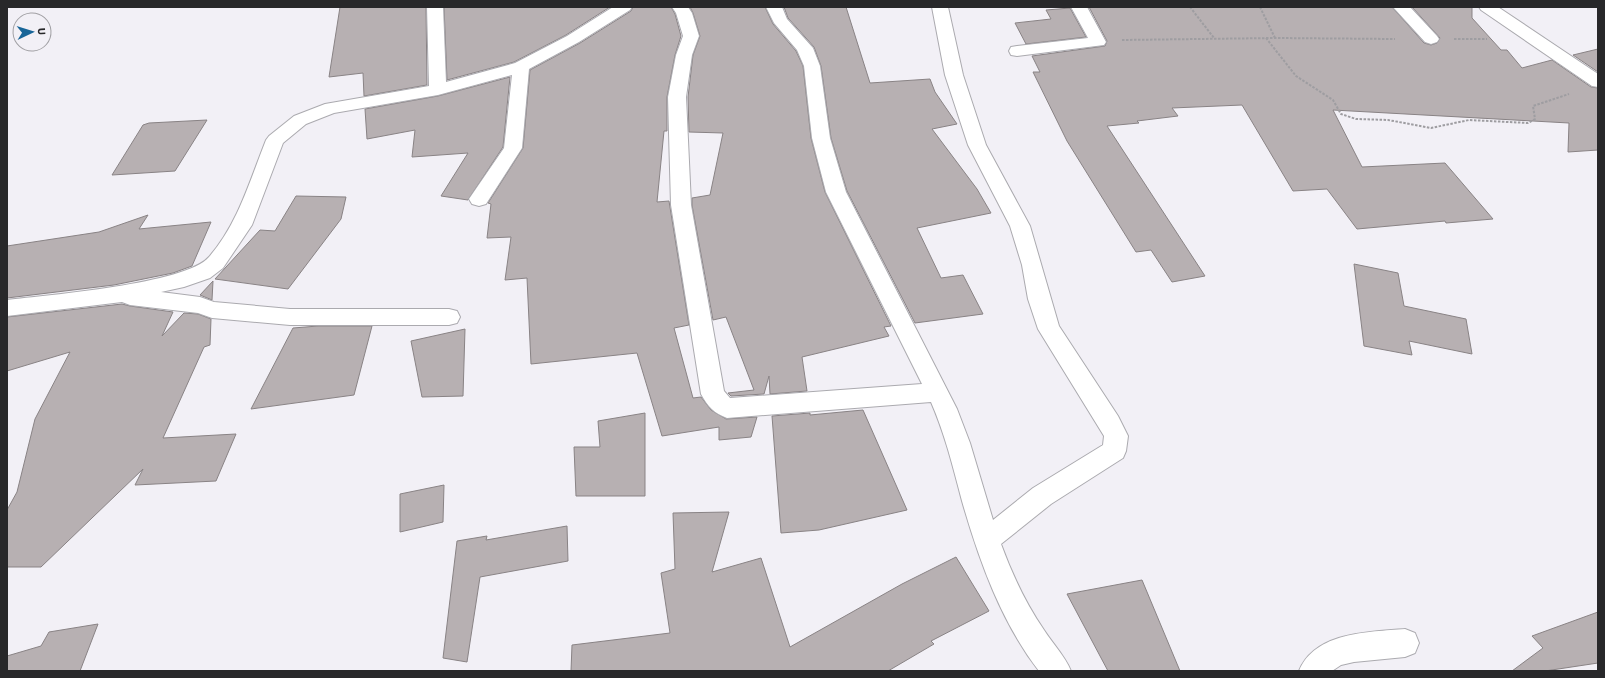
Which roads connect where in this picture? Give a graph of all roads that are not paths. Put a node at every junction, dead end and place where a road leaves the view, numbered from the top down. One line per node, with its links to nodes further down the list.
1 (435, 7): 13 (street)
2 (624, 7): 11 (street)
3 (680, 7): 18 (street)
4 (774, 7): 18 (street)
5 (940, 7): 19 (street)
6 (1078, 7): 10 (street)
7 (1401, 7): 9 (street)
8 (1488, 7): 12 (street)
9 (1431, 39)
10 (1017, 51)
11 (521, 67): 13 (street); 14 (street)
12 (1598, 82)
13 (438, 90): 15 (street)
14 (479, 199)
15 (115, 295): 16 (street); 17 (street)
16 (7, 308)
17 (449, 317)
18 (938, 392): 19 (street)
19 (987, 540): 21 (street)
20 (1405, 644): 22 (street)
21 (1057, 671)
22 (1313, 671)

